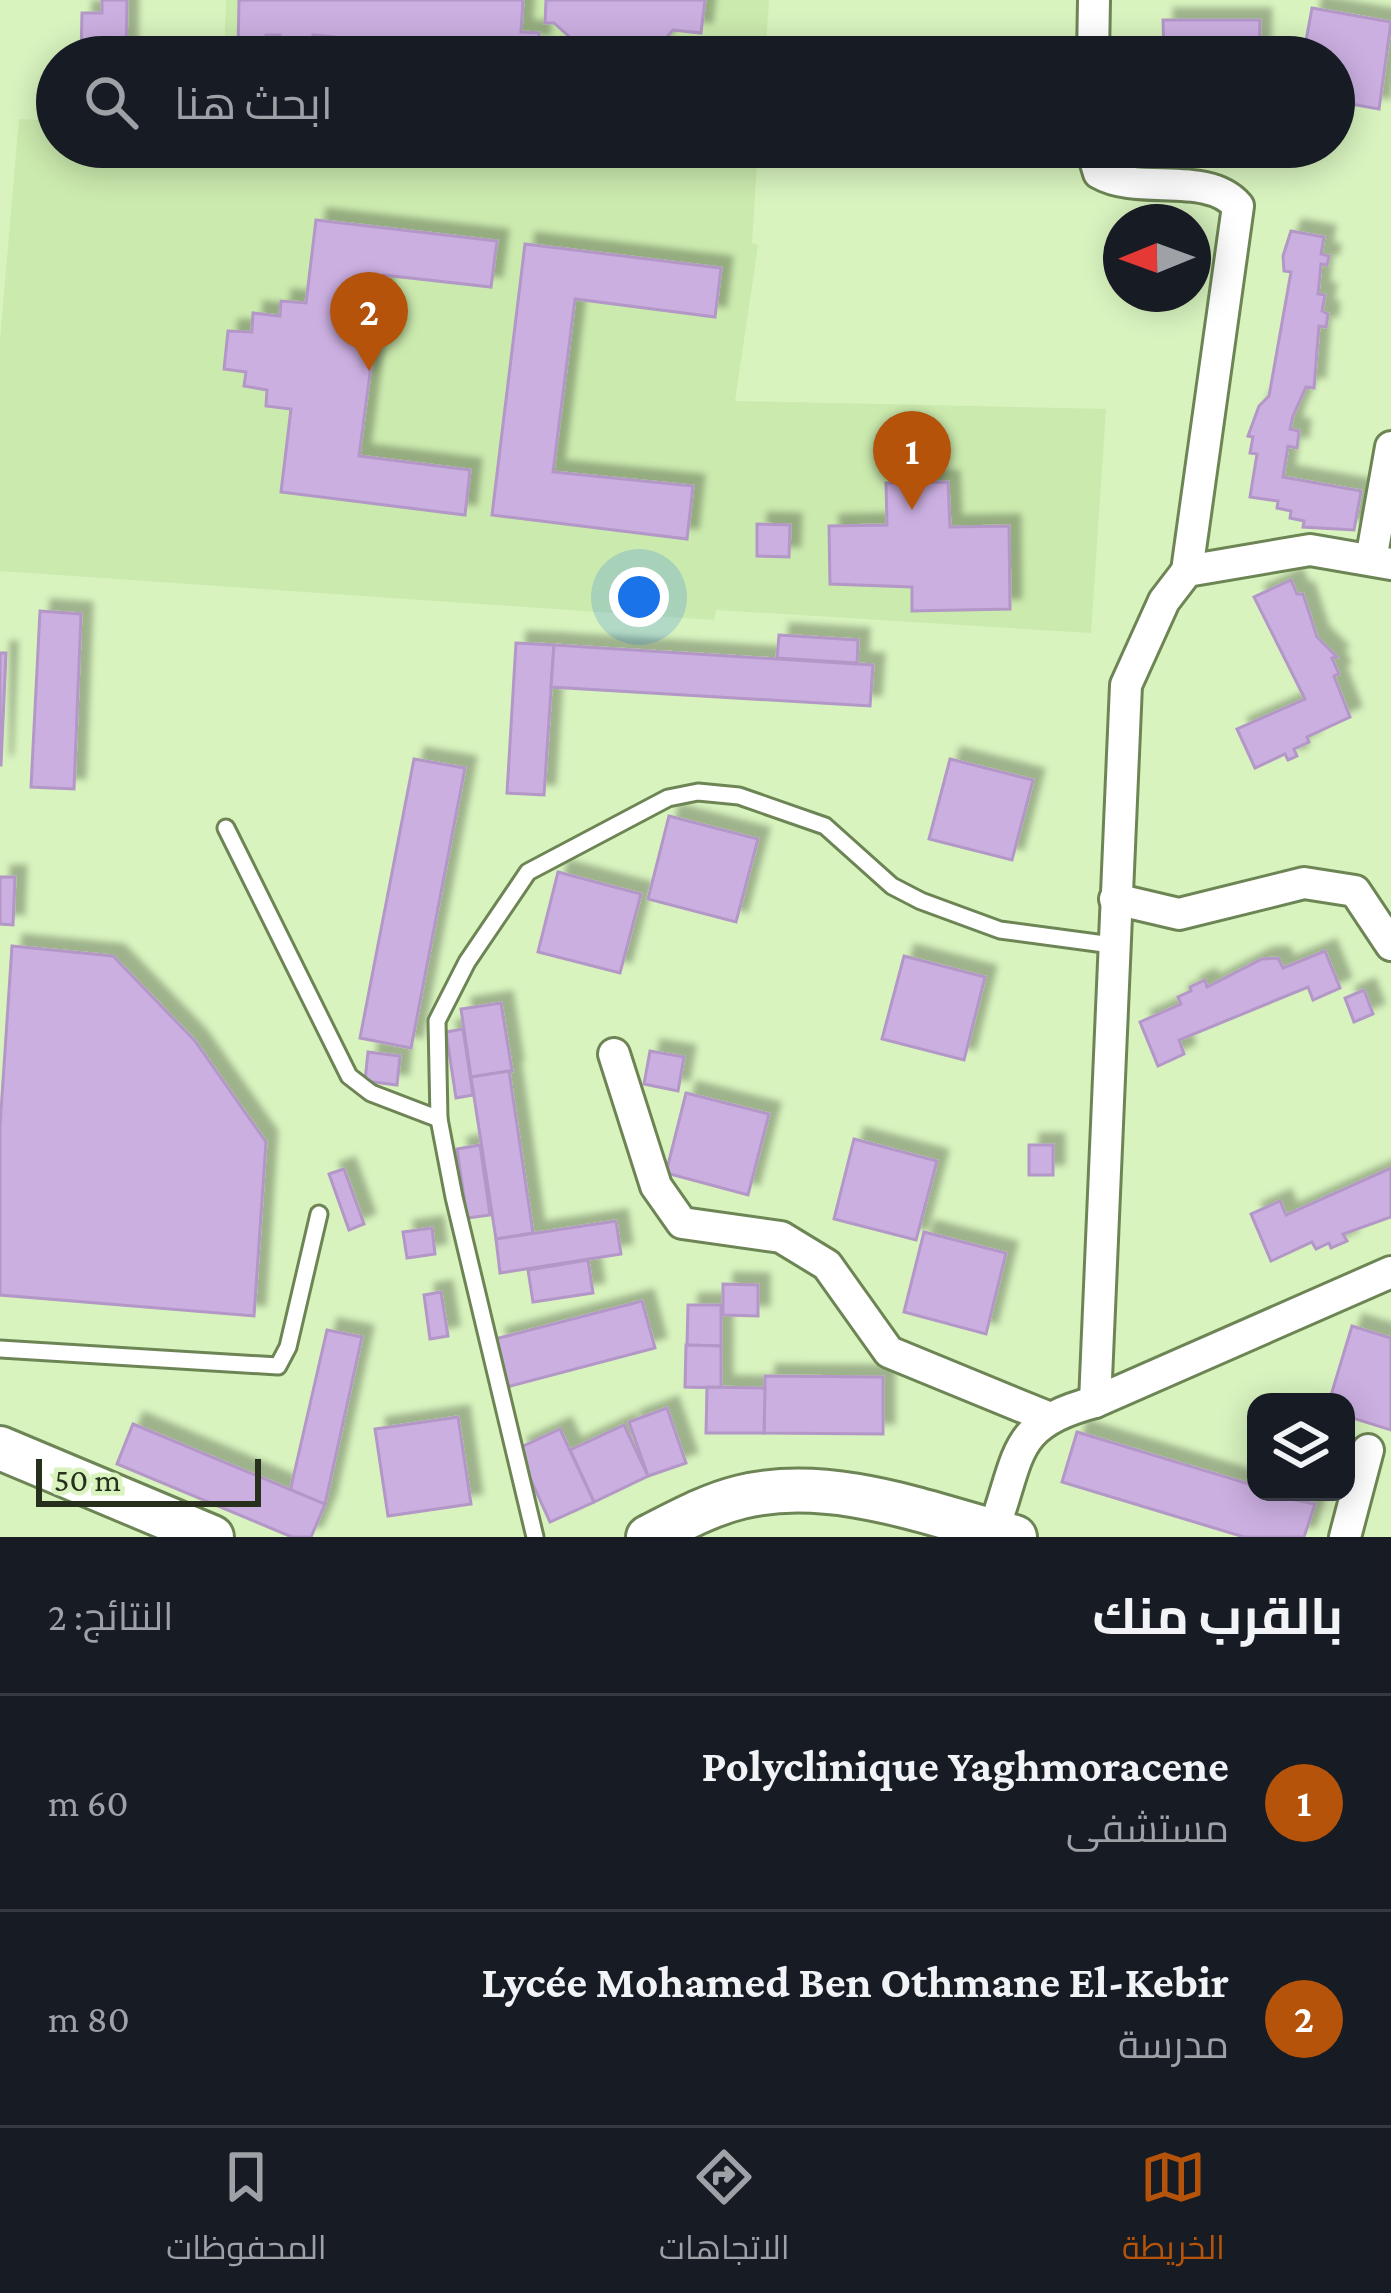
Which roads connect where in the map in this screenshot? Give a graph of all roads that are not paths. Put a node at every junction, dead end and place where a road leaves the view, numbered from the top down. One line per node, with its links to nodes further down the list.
1 (1094, 0): 2 (street)
2 (1093, 36)
3 (1098, 168): 6 (street)
4 (1391, 447): 5 (street)
5 (1381, 562): 6 (street)
6 (1187, 571): 8 (street)
7 (226, 828): 12 (lane)
8 (1114, 899): 9 (street); 10 (street)
9 (1112, 945): 12 (lane); 16 (street)
10 (1391, 946)
11 (614, 1054): 17 (street)
12 (439, 1119): 22 (lane)
13 (319, 1214): 15 (lane)
14 (1391, 1272): 16 (street)
15 (0, 1349)
16 (1095, 1402): 17 (street)
17 (1045, 1416): 20 (street)
18 (0, 1448): 21 (main road)
19 (1368, 1450): 24 (street)
20 (1004, 1534): 23 (main road)
21 (212, 1537)
22 (535, 1537)
23 (648, 1537)
24 (1345, 1537)

